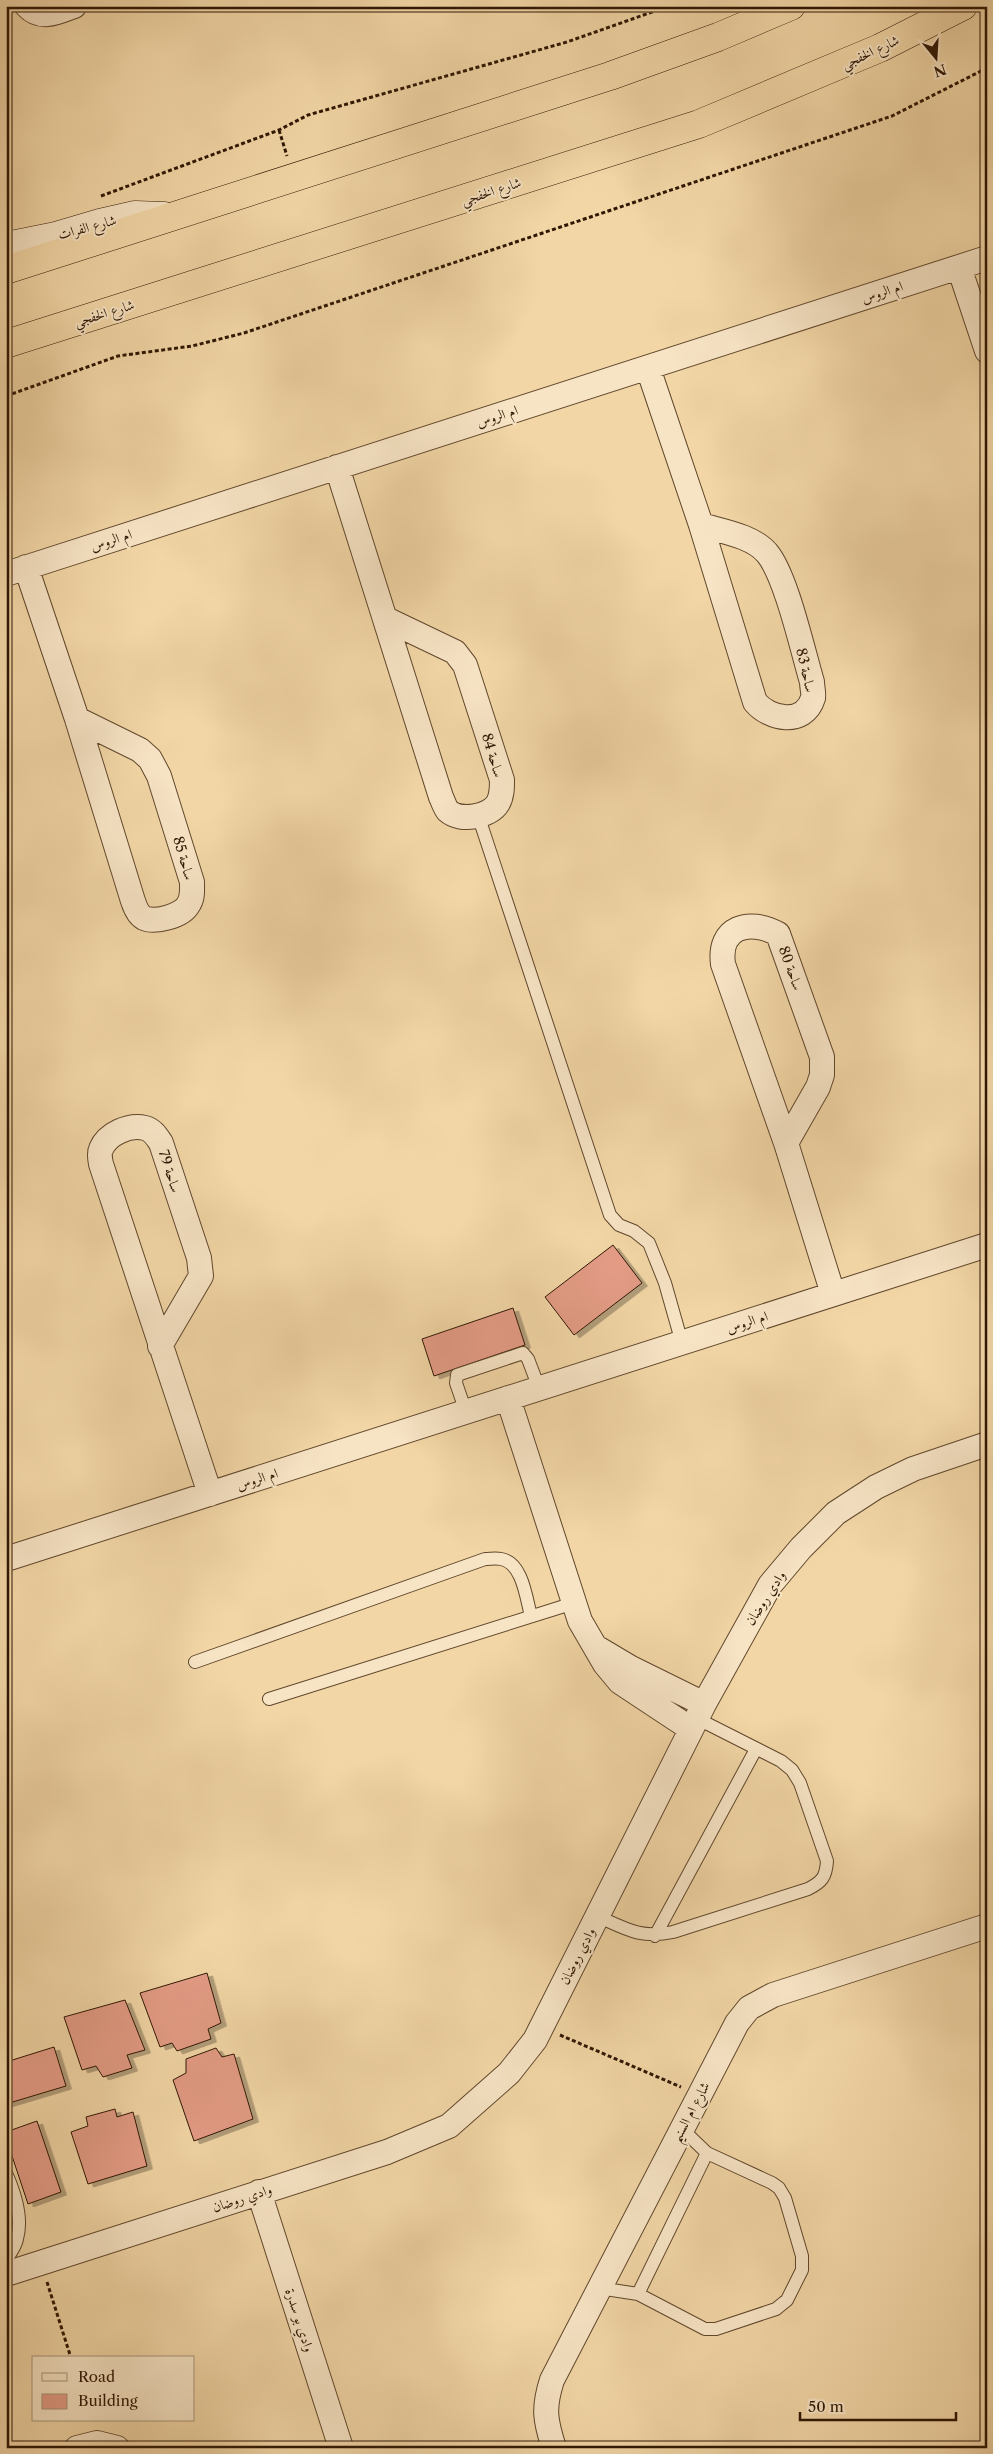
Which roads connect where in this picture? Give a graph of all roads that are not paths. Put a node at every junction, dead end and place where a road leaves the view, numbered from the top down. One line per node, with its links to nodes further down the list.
1 (27, 6): 2 (street)
2 (74, 6)
3 (790, 6): 5 (highway)
4 (963, 6): 10 (highway, شارع الخفجي)
5 (168, 217): 6 (street, شارع الفرات); 9 (highway)
6 (6, 246)
7 (987, 258): 8 (street, ام الروس)
8 (959, 267): 11 (street); 12 (street, ام الروس)
9 (6, 270)
10 (6, 344)
11 (987, 351)
12 (648, 368): 13 (street, ام الروس); 14 (street, ساحة 83)
13 (337, 467): 15 (street, ام الروس); 16 (street)
14 (701, 524): 14 (street, ساحة 83)
15 (16, 571): 17 (street, ساحة 85)
16 (386, 619): 18 (street); 18 (street, ساحة 84)
17 (77, 719): 17 (street, ساحة 85)
18 (478, 814): 22 (lane)
19 (786, 1143): 19 (street, ساحة 80); 21 (street, ساحة 80)
20 (987, 1245): 21 (street, ام الروس)
21 (833, 1294): 22 (street, ام الروس)
22 (682, 1343): 24 (street, ام الروس)
23 (160, 1346): 23 (street, ساحة 79); 28 (street, ساحة 79)
24 (540, 1388): 25 (street, ام الروس); 26 (lane)
25 (508, 1398): 26 (street, ام الروس); 30 (street)
26 (466, 1412): 28 (street, ام الروس)
27 (987, 1444): 34 (street, وادي روضان)
28 (210, 1494): 29 (street, ام الروس)
29 (6, 1559)
30 (574, 1603): 31 (lane); 34 (street)
31 (531, 1616): 32 (lane); 33 (lane)
32 (194, 1662)
33 (269, 1699)
34 (697, 1717): 35 (lane); 36 (street, وادي روضان)
35 (756, 1749): 38 (lane); 38 (lane)
36 (597, 1916): 38 (lane); 42 (street, وادي روضان)
37 (987, 1926): 39 (street, شارع ام السنيم)
38 (655, 1936)
39 (682, 2129): 40 (lane); 46 (street, شارع ام السنيم)
40 (707, 2153): 47 (lane); 47 (lane)
41 (6, 2173): 43 (lane)
42 (259, 2192): 45 (street, وادي روضان); 50 (street, وادي بو سدرة)
43 (11, 2205): 44 (lane)
44 (6, 2260)
45 (6, 2274)
46 (600, 2288): 47 (lane); 51 (street, شارع ام السنيم)
47 (638, 2294)
48 (77, 2448): 49 (street)
49 (117, 2448)
50 (341, 2448)
51 (554, 2448)

